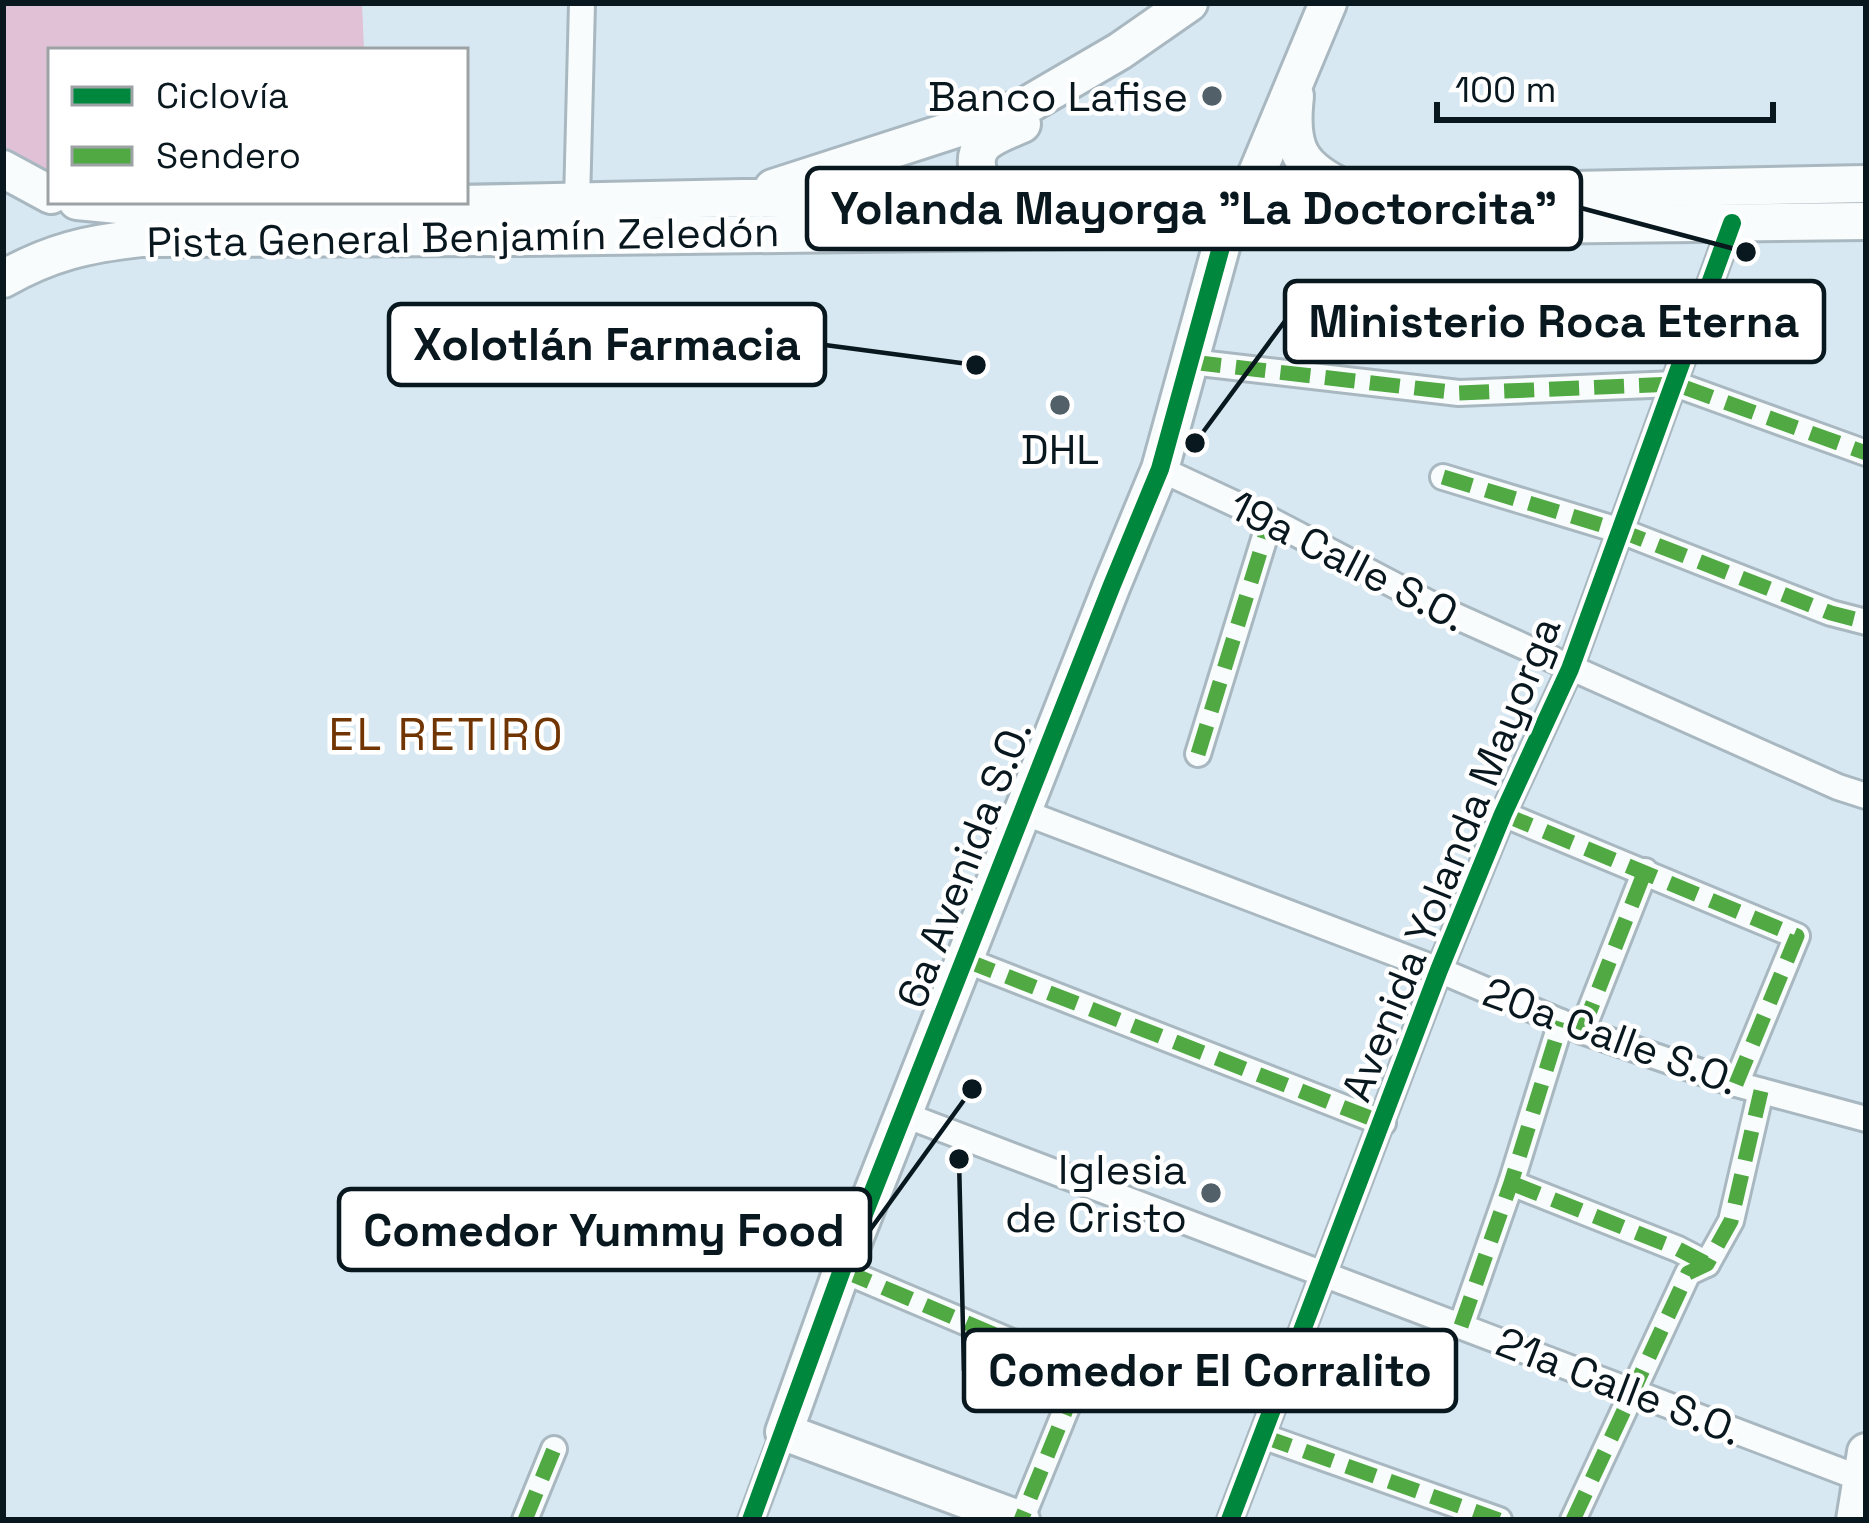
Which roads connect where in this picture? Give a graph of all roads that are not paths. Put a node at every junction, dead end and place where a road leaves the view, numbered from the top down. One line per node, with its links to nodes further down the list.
1 (582, 3): 13 (street)
2 (1189, 3): 4 (main road)
3 (1325, 7): 5 (main road)
4 (1120, 51): 12 (main road); 17 (main road)
5 (1298, 77): 8 (main road); 9 (main road)
6 (3, 169): 11 (main road)
7 (1866, 184): 10 (main road, Pista General Benjamín Zeledón)
8 (1250, 190): 9 (main road, Pista General Benjamín Zeledón); 17 (main road, Pista General Benjamín Zeledón); 18 (main road)
9 (1350, 190): 10 (main road, Pista General Benjamín Zeledón)
10 (1453, 192): 21 (main road)
11 (48, 193)
12 (743, 198): 13 (main road, Pista General Benjamín Zeledón); 17 (main road, Pista General Benjamín Zeledón); 23 (main road)
13 (577, 202): 16 (main road, Pista General Benjamín Zeledón); 24 (main road)
14 (112, 204): 15 (main road, Pista General Benjamín Zeledón)
15 (461, 204)
16 (468, 204)
17 (987, 215): 18 (main road); 22 (main road, Pista General Benjamín Zeledón); 23 (main road, Pista General Benjamín Zeledón)
18 (1094, 218): 22 (main road)
19 (1866, 221): 20 (main road, Pista General Benjamín Zeledón)
20 (1732, 223): 21 (main road, Pista General Benjamín Zeledón); 27 (street, Avenida Yolanda Mayorga)
21 (1226, 229): 22 (main road, Pista General Benjamín Zeledón); 26 (main road, 6a Avenida S.O.)
22 (1155, 230)
23 (553, 236): 24 (main road, Pista General Benjamín Zeledón)
24 (313, 238): 25 (main road, Pista General Benjamín Zeledón)
25 (3, 279)
26 (1191, 362): 27 (street); 29 (main road, 6a Avenida S.O.)
27 (1675, 384): 28 (street); 32 (street, Avenida Yolanda Mayorga)
28 (1866, 453)
29 (1160, 469): 31 (street, 19a Calle S.O.); 37 (main road, 6a Avenida S.O.)
30 (1443, 477): 32 (street)
31 (1270, 520): 34 (street, 19a Calle S.O.); 35 (street)
32 (1621, 531): 33 (street); 34 (street, Avenida Yolanda Mayorga)
33 (1866, 622)
34 (1570, 669): 36 (street, 19a Calle S.O.); 38 (street, Avenida Yolanda Mayorga)
35 (1198, 754)
36 (1866, 796)
37 (1023, 812): 40 (main road, 6a Avenida S.O.); 41 (street, 20a Calle S.O.)
38 (1503, 814): 39 (street); 41 (street, Avenida Yolanda Mayorga)
39 (1645, 872): 42 (street); 43 (street)
40 (965, 960): 45 (main road, 6a Avenida S.O.); 47 (street)
41 (1439, 970): 42 (street, 20a Calle S.O.); 47 (street, Avenida Yolanda Mayorga)
42 (1571, 1026): 43 (street, 20a Calle S.O.); 48 (street)
43 (1736, 1084): 44 (street, 20a Calle S.O.)
44 (1761, 1091): 46 (street, 20a Calle S.O.); 49 (street)
45 (905, 1115): 50 (main road, 6a Avenida S.O.); 51 (street, 21a Calle S.O.)
46 (1866, 1119)
47 (1383, 1123): 51 (street, Avenida Yolanda Mayorga)
48 (1511, 1184): 49 (street); 52 (street)
49 (1707, 1264): 53 (street)
50 (842, 1270): 54 (main road, 6a Avenida S.O.); 60 (street)
51 (1324, 1274): 52 (street, 21a Calle S.O.); 55 (street, Avenida Yolanda Mayorga)
52 (1461, 1327): 53 (street, 21a Calle S.O.)
53 (1633, 1392): 57 (street, 21a Calle S.O.); 63 (street)
54 (784, 1432): 59 (street, 6a Avenida S.O.); 60 (main road)
55 (1262, 1436): 61 (street, Avenida Yolanda Mayorga); 62 (street)
56 (554, 1449): 58 (street)
57 (1864, 1465): 64 (main road)
58 (533, 1518)
59 (752, 1520)
60 (1021, 1520)
61 (1230, 1520)
62 (1499, 1520)
63 (1573, 1520)
64 (1855, 1520)

